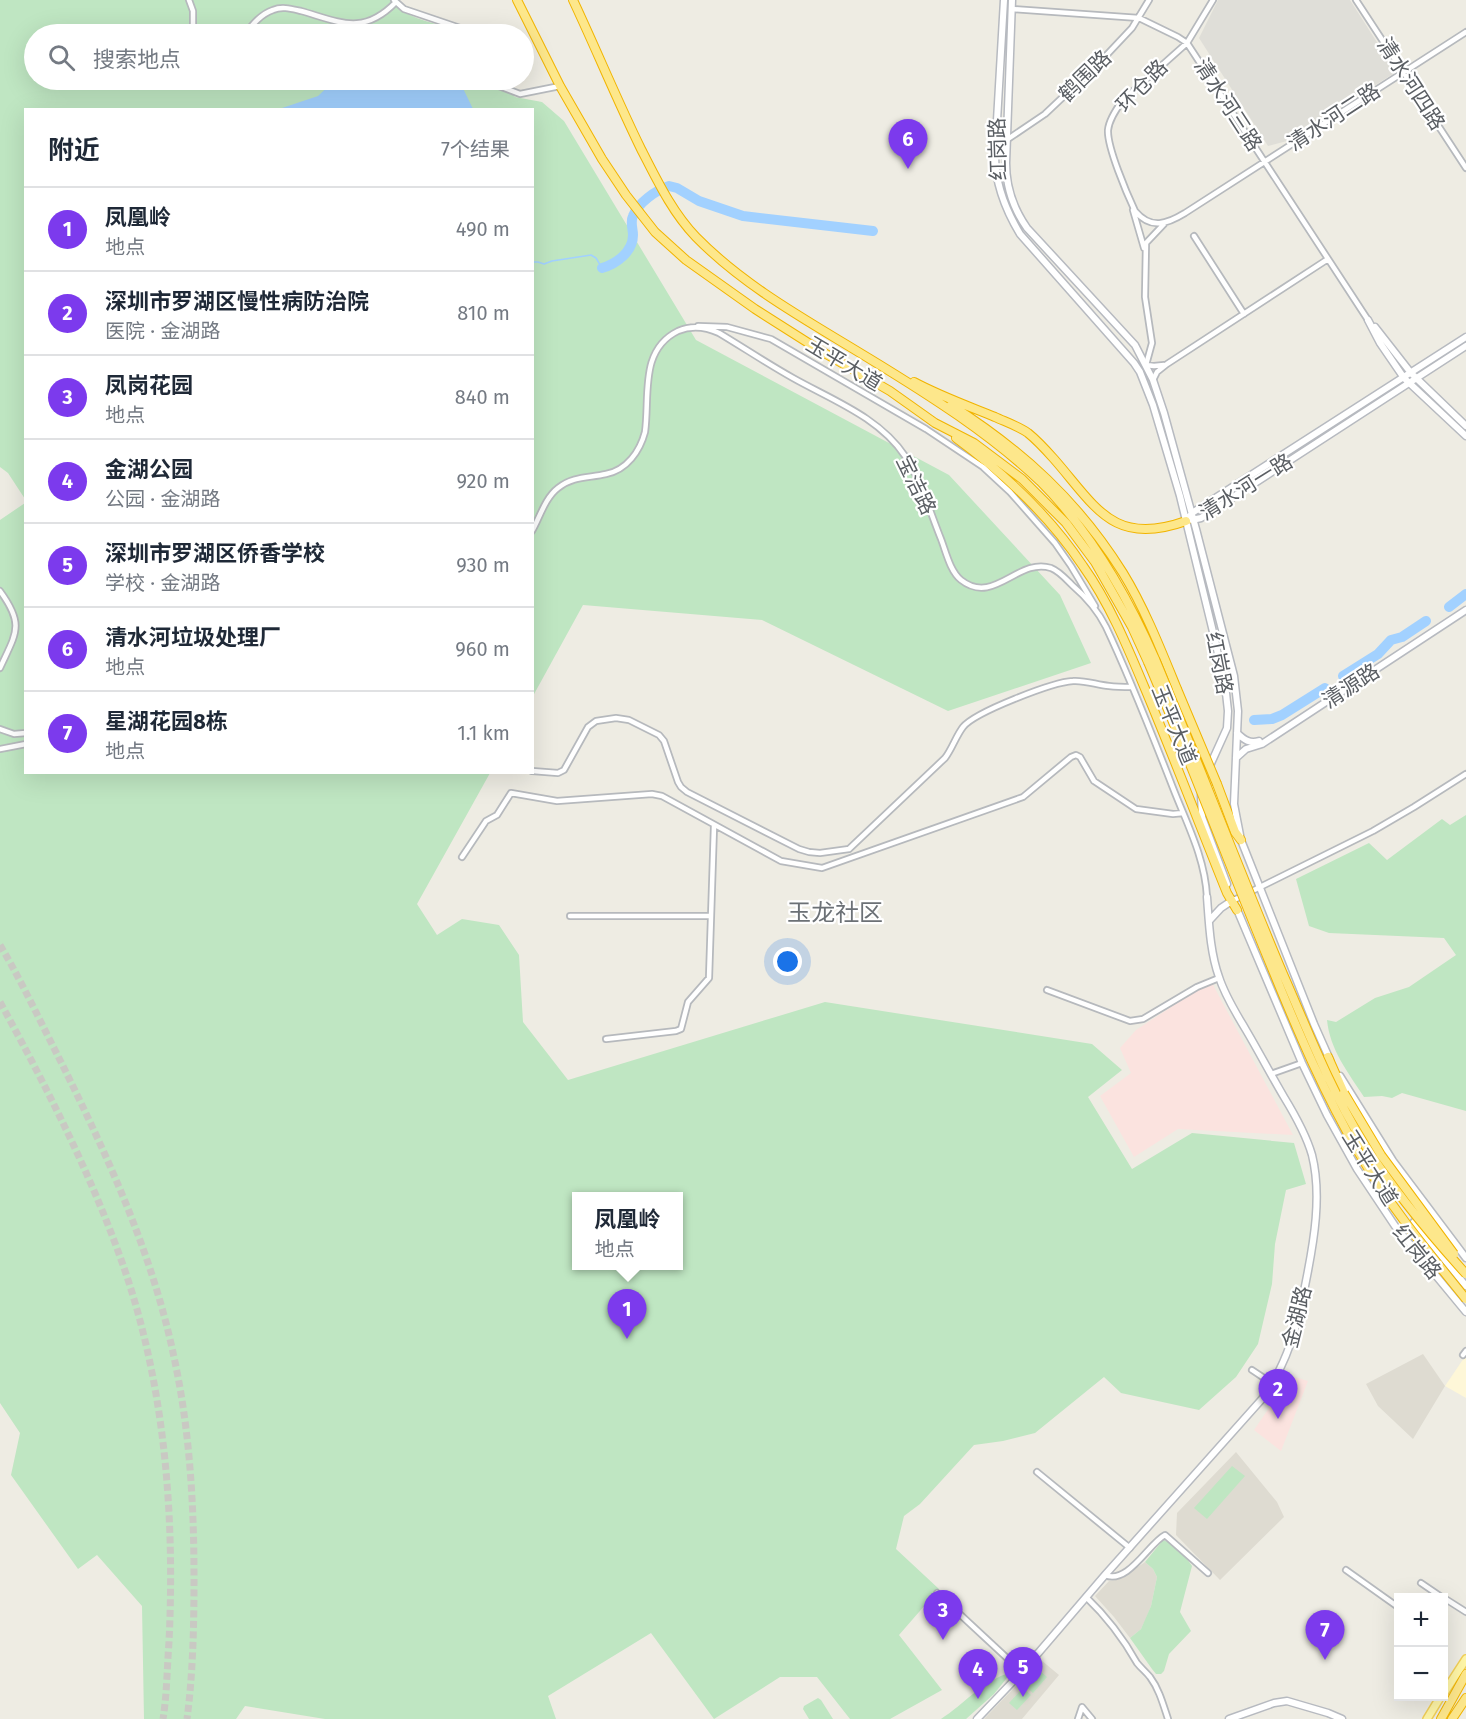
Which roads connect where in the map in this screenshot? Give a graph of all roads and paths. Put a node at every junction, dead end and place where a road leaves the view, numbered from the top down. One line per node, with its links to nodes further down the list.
1 (189, 0): 12 (street)
2 (517, 0): 17 (highway)
3 (573, 0): 39 (highway, 玉平大道)
4 (1004, 0): 24 (main road, 红岗路)
5 (1012, 0): 10 (main road, 红岗路)
6 (1149, 0): 11 (street, 鹤围路)
7 (1213, 0): 20 (street, 环仓路)
8 (1356, 0): 21 (street, 清水河四路)
9 (395, 1): 15 (street); 16 (street)
10 (1012, 9): 11 (street, 清水河三路); 25 (main road, 红岗路)
11 (1139, 18): 20 (street, 清水河三路); 26 (street, 鹤围路)
12 (193, 24)
13 (254, 24): 14 (street)
14 (342, 24)
15 (351, 24)
16 (448, 24)
17 (529, 24)
18 (1466, 33): 21 (street, 清水河二路)
19 (534, 34): 22 (highway)
20 (1187, 43): 27 (street, 清水河三路); 29 (street, 环仓路)
21 (1404, 72): 27 (street, 清水河二路); 28 (street, 清水河四路)
22 (560, 86): 23 (street); 47 (highway, 玉平大道)
23 (509, 90)
24 (996, 123): 25 (main road); 50 (main road, 红岗路)
25 (1008, 125): 26 (main road, 红岗路)
26 (1008, 139): 41 (main road, 红岗路)
27 (1264, 162): 30 (street, 清水河二路); 33 (street, 清水河三路)
28 (1466, 168)
29 (1128, 196): 30 (street, 环仓路); 32 (street)
30 (1164, 224): 32 (street)
31 (1194, 236): 34 (street)
32 (1145, 250): 41 (street)
33 (1328, 259): 34 (street); 35 (street, 清水河三路)
34 (1244, 314): 40 (street)
35 (1368, 320): 42 (main road, 清水河三路); 45 (main road, 清水河三路)
36 (689, 327): 51 (street); 54 (street); 54 (street, 宝洁路)
37 (1466, 337): 42 (main road, 清水河一路)
38 (1466, 346): 43 (main road, 清水河一路)
39 (871, 360): 46 (highway); 55 (highway, 玉平大道)
40 (1167, 364): 41 (street); 44 (street)
41 (1146, 365): 44 (main road, 红岗路)
42 (1411, 373): 43 (main road, 清水河三路); 45 (main road, 清水河一路)
43 (1417, 378): 45 (main road, 清水河一路); 48 (main road, 清水河三路)
44 (1153, 380): 50 (main road, 红岗路)
45 (1406, 380): 49 (main road, 清水河三路); 50 (main road, 清水河一路)
46 (919, 385): 50 (highway); 68 (highway, bridge)
47 (935, 423): 55 (highway, 玉平大道); 72 (highway)
48 (1466, 426)
49 (1466, 436)
50 (1190, 518): 60 (main road, 红岗路); 72 (main road, 红岗路)
51 (534, 527)
52 (0, 591): 56 (street)
53 (1466, 608): 60 (main road, 清源路); 63 (main road, 清源路)
54 (1100, 616): 57 (street, 宝洁路)
55 (1151, 661): 87 (highway, 玉平大道, bridge); 89 (highway, 玉平大道, bridge)
56 (0, 668)
57 (1132, 687): 64 (street); 66 (street, 宝洁路)
58 (0, 729): 59 (street)
59 (24, 733)
60 (1237, 733): 63 (main road, 红岗路)
61 (24, 744): 62 (street)
62 (0, 749)
63 (1236, 758): 68 (main road, 红岗路)
64 (534, 771)
65 (1466, 774): 70 (street)
66 (1183, 813): 67 (street); 71 (street, 宝洁路)
67 (714, 826): 69 (street); 75 (street)
68 (1241, 840): 70 (main road, 红岗路)
69 (462, 857)
70 (1260, 886): 72 (street); 80 (main road, 红岗路)
71 (1207, 897): 72 (main road); 76 (main road, 金湖路)
72 (1230, 902): 73 (highway); 76 (main road)
73 (1237, 910): 81 (main road, 红岗路)
74 (570, 916): 75 (street)
75 (711, 916): 79 (street)
76 (1209, 921): 77 (main road, 金湖路)
77 (1219, 978): 78 (street); 82 (main road, 金湖路)
78 (1047, 990)
79 (606, 1039)
80 (1328, 1057): 83 (main road, 红岗路); 87 (highway, bridge)
81 (1302, 1063): 82 (street); 85 (main road, 红岗路)
82 (1271, 1074): 92 (main road, 金湖路)
83 (1426, 1206): 84 (main road); 86 (main road, 红岗路)
84 (1414, 1222): 85 (main road); 88 (main road)
85 (1395, 1226): 90 (main road, 红岗路)
86 (1466, 1258)
87 (1466, 1273)
88 (1466, 1286)
89 (1466, 1299)
90 (1466, 1312)
91 (1252, 1370): 92 (street)
92 (1273, 1384): 94 (main road, 金湖路)
93 (1037, 1472): 94 (street)
94 (1130, 1548): 97 (main road, 金湖路)
95 (1346, 1570): 103 (street)
96 (1208, 1573): 97 (street)
97 (1105, 1575): 101 (main road, 金湖路)
98 (1420, 1583): 100 (street)
99 (937, 1593): 106 (street)
100 (1435, 1593)
101 (1086, 1597): 106 (main road, 金湖路); 114 (street)
102 (1448, 1601): 104 (street)
103 (1394, 1604)
104 (1466, 1612)
105 (1466, 1659): 108 (main road)
106 (1022, 1672): 111 (main road, 金湖路)
107 (1466, 1674): 120 (highway)
108 (1448, 1686)
109 (1466, 1698): 121 (highway)
110 (1438, 1701): 119 (main road)
111 (977, 1719)
112 (1078, 1719): 113 (street)
113 (1092, 1719)
114 (1167, 1719)
115 (1229, 1719): 118 (main road)
116 (1239, 1719): 117 (main road)
117 (1335, 1719)
118 (1342, 1719)
119 (1427, 1719)
120 (1441, 1719)
121 (1452, 1719)

